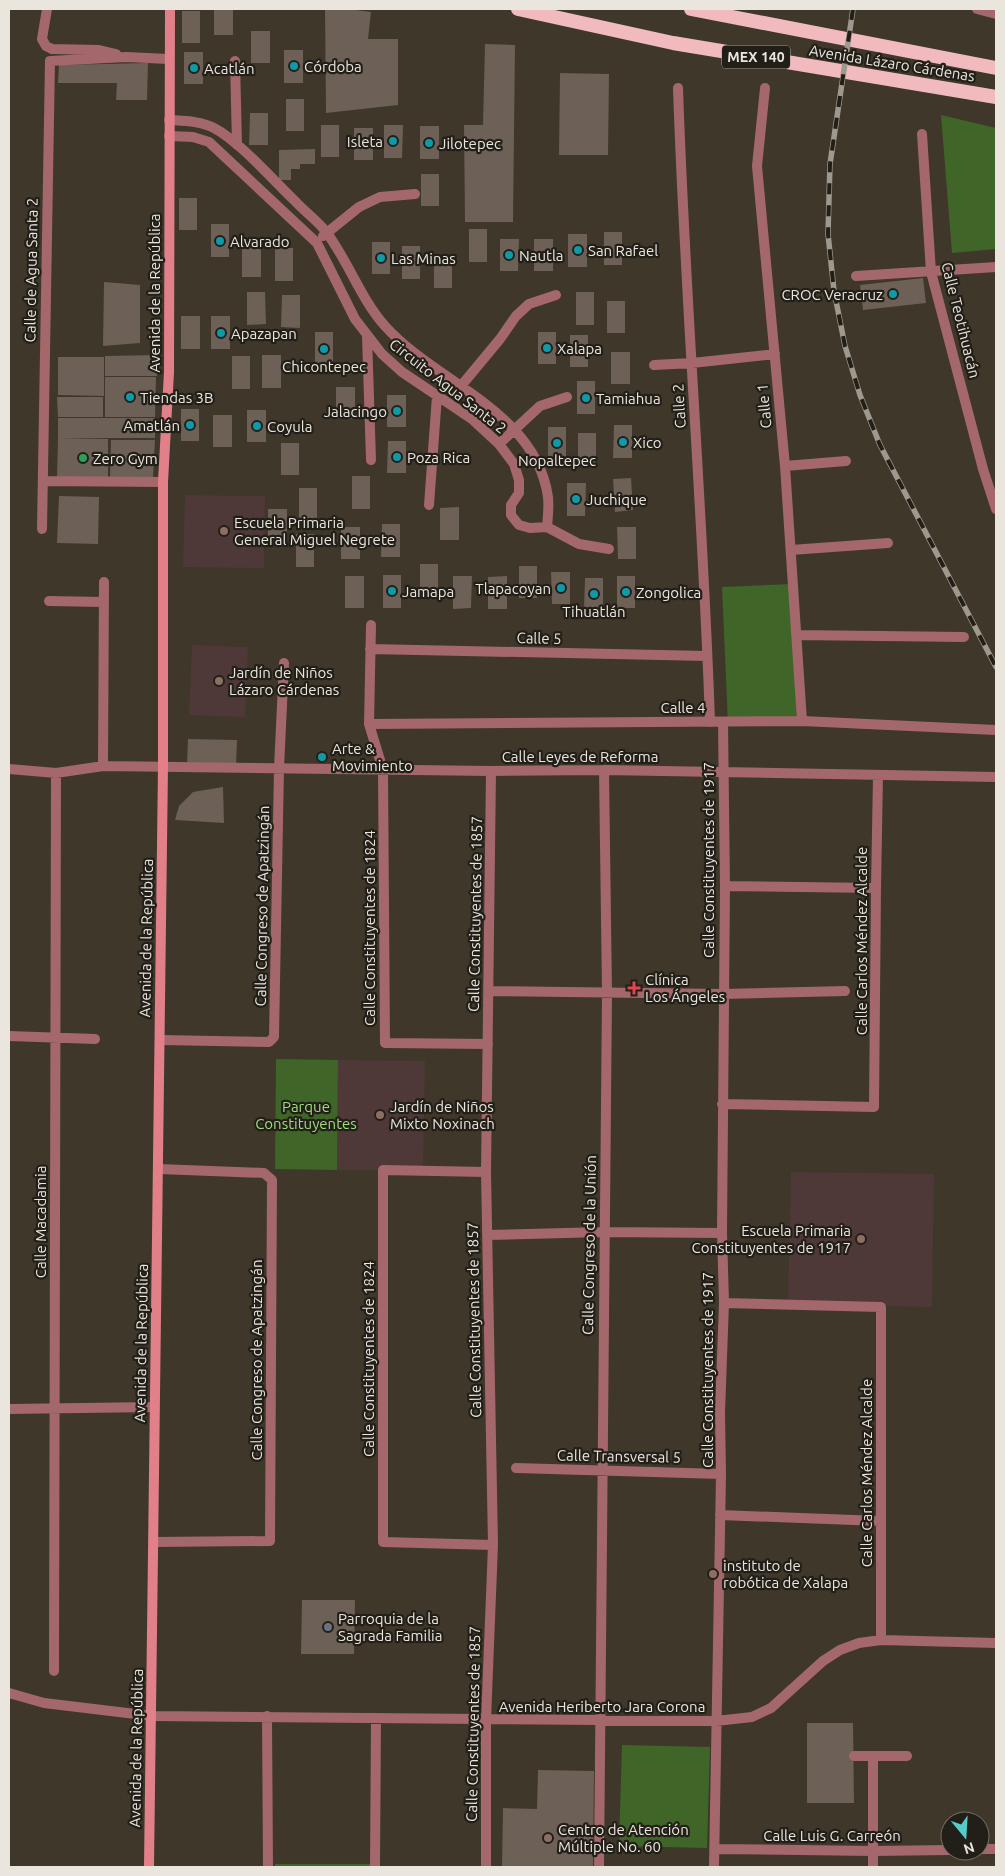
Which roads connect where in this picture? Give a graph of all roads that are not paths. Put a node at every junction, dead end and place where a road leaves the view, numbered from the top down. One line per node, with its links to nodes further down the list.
1 (47, 9): 7 (street)
2 (170, 9): 8 (main road, Avenida de la República)
3 (518, 9): 13 (highway, Avenida Lázaro Cárdenas / MEX 140)
4 (691, 9): 10 (highway, Avenida Lázaro Cárdenas / MEX 140)
5 (977, 9): 6 (street)
6 (996, 14)
7 (126, 57): 8 (street); 37 (street, Calle de Agua Santa 2)
8 (169, 58): 14 (main road, Avenida de la República)
9 (235, 61): 17 (street)
10 (996, 68)
11 (678, 88): 27 (street, Calle 2)
12 (765, 88): 26 (street, Calle 1)
13 (996, 97)
14 (169, 120): 16 (main road, Avenida de la República); 17 (street, Circuito Agua Santa 2)
15 (922, 134): 22 (street, Calle Teotihuacán)
16 (170, 136): 20 (street, Circuito Agua Santa 2); 38 (main road, Avenida de la República)
17 (237, 145): 19 (street, Circuito Agua Santa 2)
18 (415, 194): 19 (street)
19 (327, 232): 20 (street); 29 (street, Circuito Agua Santa 2)
20 (317, 243): 25 (street, Circuito Agua Santa 2)
21 (996, 267): 22 (street)
22 (931, 272): 23 (street); 40 (street, Calle Teotihuacán)
23 (856, 276)
24 (556, 296): 29 (street)
25 (367, 336): 30 (street, Circuito Agua Santa 2); 34 (street)
26 (775, 354): 27 (street); 36 (street, Calle 1)
27 (692, 364): 28 (street); 53 (street, Calle 2)
28 (654, 365)
29 (462, 386): 32 (street, Circuito Agua Santa 2)
30 (437, 396): 33 (street, Circuito Agua Santa 2); 39 (street)
31 (567, 397): 32 (street)
32 (514, 429): 33 (street); 41 (street, Circuito Agua Santa 2)
33 (499, 444): 41 (street, Circuito Agua Santa 2)
34 (371, 460)
35 (846, 461): 36 (street)
36 (784, 466): 45 (street, Calle 1)
37 (43, 481): 38 (street); 42 (street, Calle de Agua Santa 2)
38 (163, 482): 61 (main road, Avenida de la República)
39 (429, 505)
40 (996, 509)
41 (548, 527): 44 (street)
42 (42, 529)
43 (888, 543): 45 (street)
44 (609, 549)
45 (791, 550): 50 (street, Calle 1)
46 (104, 582): 48 (street)
47 (49, 601): 48 (street)
48 (104, 602): 60 (street)
49 (371, 625): 52 (street)
50 (796, 635): 51 (street); 55 (street, Calle 1)
51 (964, 637)
52 (370, 649): 53 (street, Calle 5); 58 (street)
53 (707, 656): 56 (street, Calle 2)
54 (284, 663): 62 (street, Calle Congreso de Apatzingán)
55 (802, 721): 57 (street, Calle 4); 59 (street, Calle 4)
56 (710, 722): 57 (street, Calle 4); 58 (street, Calle 4)
57 (723, 722): 68 (street, Calle Constituyentes de 1917)
58 (369, 724): 64 (street)
59 (996, 730)
60 (103, 766): 61 (street, Calle Leyes de Reforma); 67 (street, Calle Leyes de Reforma)
61 (163, 766): 62 (street, Calle Leyes de Reforma); 80 (main road, Avenida de la República)
62 (279, 768): 64 (street, Calle Leyes de Reforma); 80 (street, Calle Congreso de Apatzingán)
63 (9, 769): 67 (street, Calle Leyes de Reforma)
64 (383, 770): 66 (street, Calle Leyes de Reforma); 81 (street, Calle Constituyentes de 1824)
65 (604, 770): 66 (street, Calle Leyes de Reforma); 68 (street, Calle Leyes de Reforma); 75 (street, Calle Congreso de la Unión)
66 (491, 771): 73 (street, Calle Constituyentes de 1857)
67 (56, 773): 78 (street, Calle Macadamia)
68 (724, 773): 69 (street, Calle Leyes de Reforma); 71 (street, Calle Constituyentes de 1917)
69 (878, 775): 70 (street, Calle Leyes de Reforma); 72 (street, Calle Carlos Méndez Alcalde)
70 (996, 776)
71 (725, 886): 72 (street); 76 (street, Calle Constituyentes de 1917)
72 (876, 888): 82 (street, Calle Carlos Méndez Alcalde)
73 (489, 991): 75 (street); 81 (street, Calle Constituyentes de 1857)
74 (845, 991): 76 (street)
75 (607, 993): 76 (street); 85 (street, Calle Congreso de la Unión)
76 (723, 994): 82 (street, Calle Constituyentes de 1917)
77 (9, 1036): 78 (street)
78 (56, 1038): 79 (street); 90 (street, Calle Macadamia)
79 (94, 1039)
80 (160, 1040): 83 (main road, Avenida de la República)
81 (488, 1044): 84 (street, Calle Constituyentes de 1857)
82 (722, 1104): 86 (street, Calle Constituyentes de 1917)
83 (159, 1169): 89 (main road, Avenida de la República); 97 (street, Calle Congreso de Apatzingán)
84 (486, 1172): 87 (street, Calle Constituyentes de 1857); 98 (street, Calle Constituyentes de 1824)
85 (604, 1232): 86 (street); 87 (street); 93 (street, Calle Congreso de la Unión)
86 (722, 1232): 88 (street, Calle Constituyentes de 1917)
87 (487, 1235): 98 (street, Calle Constituyentes de 1857)
88 (724, 1304): 94 (street, Calle Constituyentes de 1917); 96 (street, Calle Carlos Méndez Alcalde)
89 (154, 1407): 90 (street); 97 (main road, Avenida de la República)
90 (54, 1408): 91 (street); 101 (street, Calle Macadamia)
91 (9, 1409)
92 (516, 1468): 93 (street, Calle Transversal 5)
93 (601, 1471): 94 (street, Calle Transversal 5); 107 (street, Calle Congreso de la Unión)
94 (721, 1474): 95 (street, Calle Constituyentes de 1917)
95 (720, 1515): 96 (street); 108 (street, Calle Constituyentes de 1917)
96 (880, 1521): 99 (street, Calle Carlos Méndez Alcalde)
97 (154, 1542): 103 (main road, Avenida de la República)
98 (493, 1545): 106 (street, Calle Constituyentes de 1857)
99 (881, 1640): 100 (street, Avenida Heriberto Jara Corona); 108 (street, Avenida Heriberto Jara Corona)
100 (996, 1643)
101 (54, 1671)
102 (9, 1693): 103 (street, Avenida Heriberto Jara Corona)
103 (152, 1716): 104 (street, Avenida Heriberto Jara Corona); 115 (main road, Avenida de la República)
104 (267, 1716): 105 (street, Avenida Heriberto Jara Corona); 116 (street)
105 (376, 1718): 106 (street, Avenida Heriberto Jara Corona); 117 (street)
106 (486, 1720): 107 (street, Avenida Heriberto Jara Corona); 118 (street, Calle Constituyentes de 1857)
107 (602, 1720): 108 (street, Avenida Heriberto Jara Corona); 119 (street, Calle Congreso de la Unión)
108 (716, 1721): 112 (street, Calle Constituyentes de 1917)
109 (854, 1756): 110 (street)
110 (873, 1756): 111 (street); 114 (street)
111 (907, 1756)
112 (715, 1849): 114 (street, Calle Luis G. Carreón); 120 (street, Calle Constituyentes de 1917)
113 (940, 1850): 114 (street, Calle Luis G. Carreón)
114 (873, 1851): 121 (street)
115 (149, 1867)
116 (268, 1867)
117 (375, 1867)
118 (486, 1867)
119 (599, 1867)
120 (714, 1867)
121 (873, 1867)

